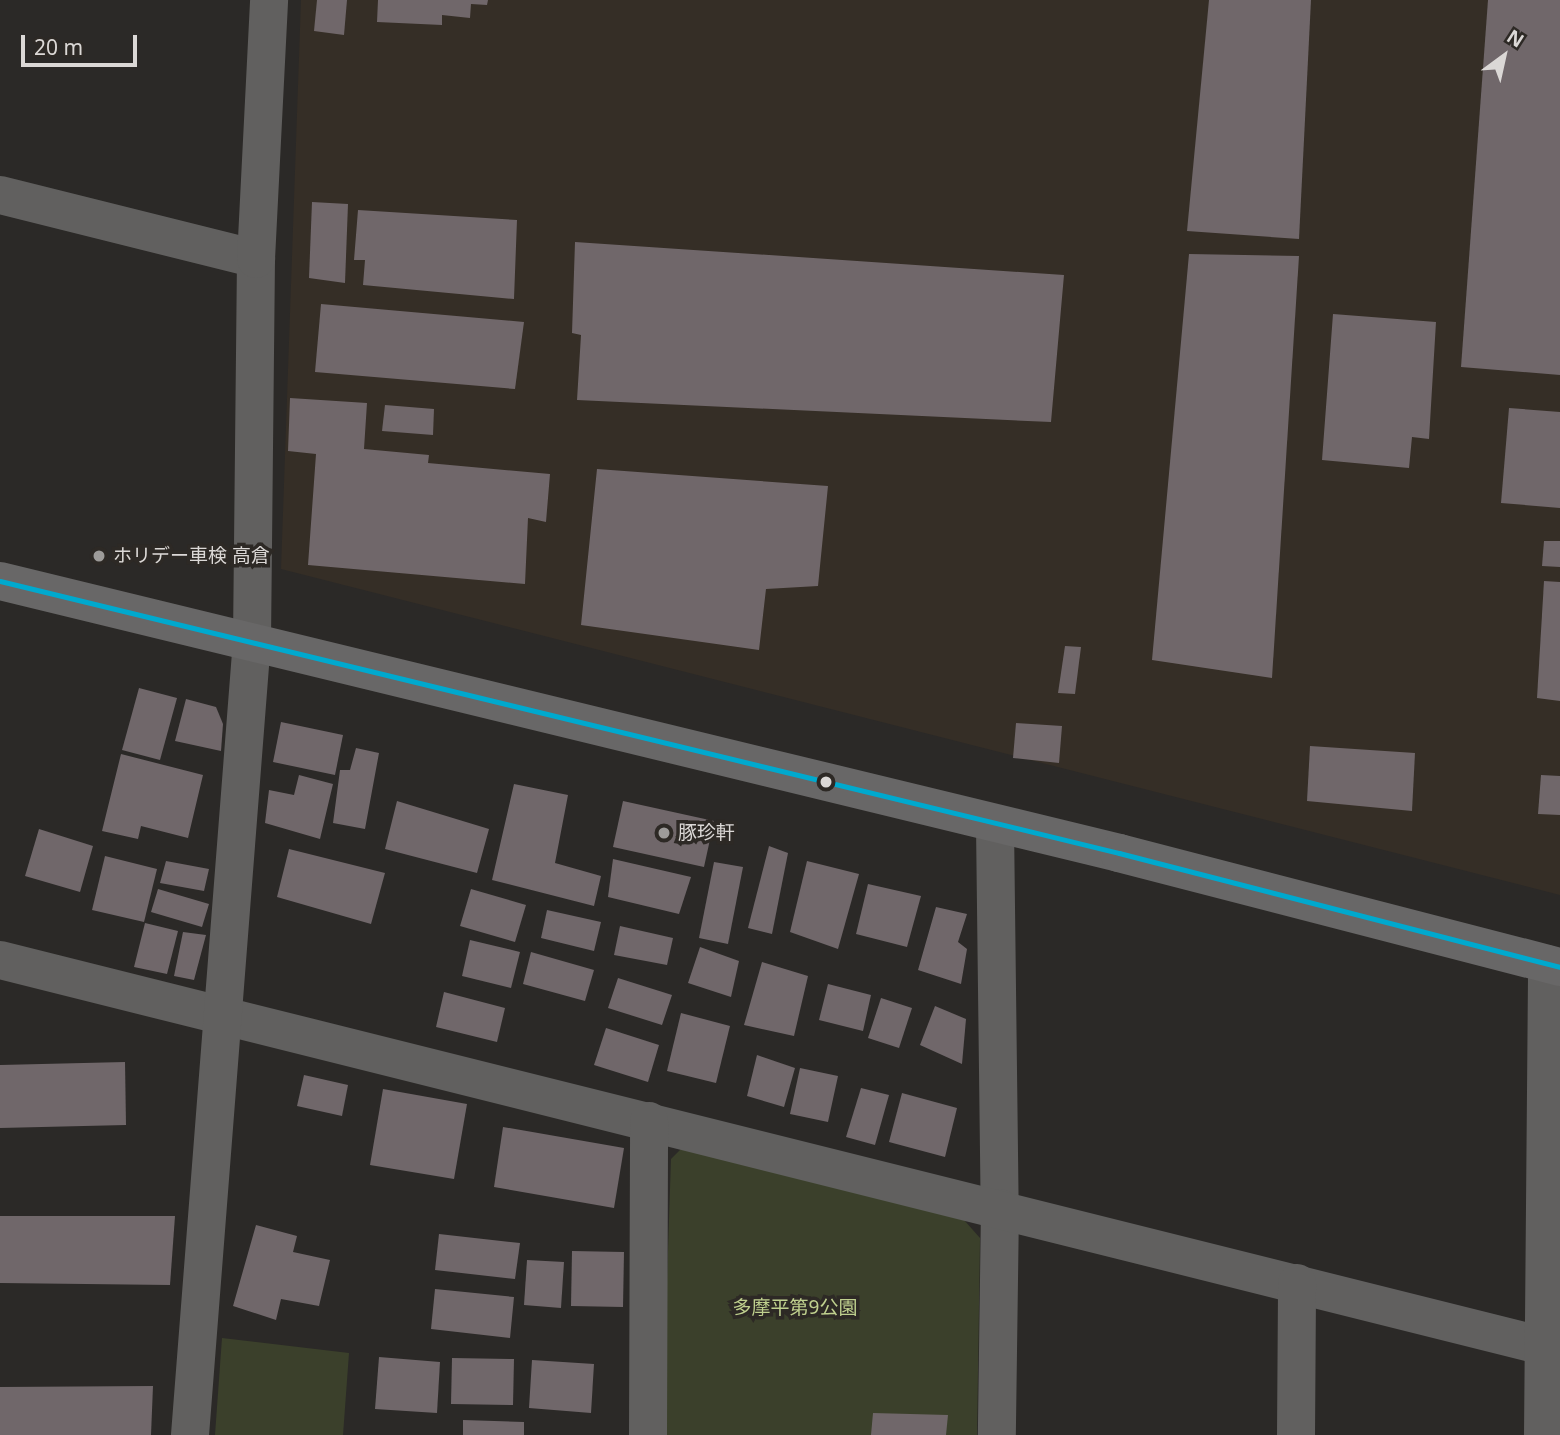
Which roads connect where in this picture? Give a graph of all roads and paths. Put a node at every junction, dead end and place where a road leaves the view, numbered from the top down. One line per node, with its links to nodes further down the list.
1 (269, 0): 3 (street)
2 (0, 195): 3 (street)
3 (256, 259): 5 (street)
4 (0, 581): 5 (highway)
5 (252, 640): 6 (highway); 9 (street)
6 (995, 825): 8 (highway); 11 (street)
7 (0, 960): 9 (street)
8 (1554, 965): 13 (street)
9 (220, 1014): 10 (street); 14 (street)
10 (649, 1121): 11 (street); 15 (street)
11 (1000, 1208): 12 (street); 16 (street)
12 (1297, 1283): 13 (street); 17 (street)
13 (1552, 1348): 18 (street)
14 (190, 1435)
15 (648, 1435)
16 (997, 1435)
17 (1297, 1435)
18 (1543, 1435)

